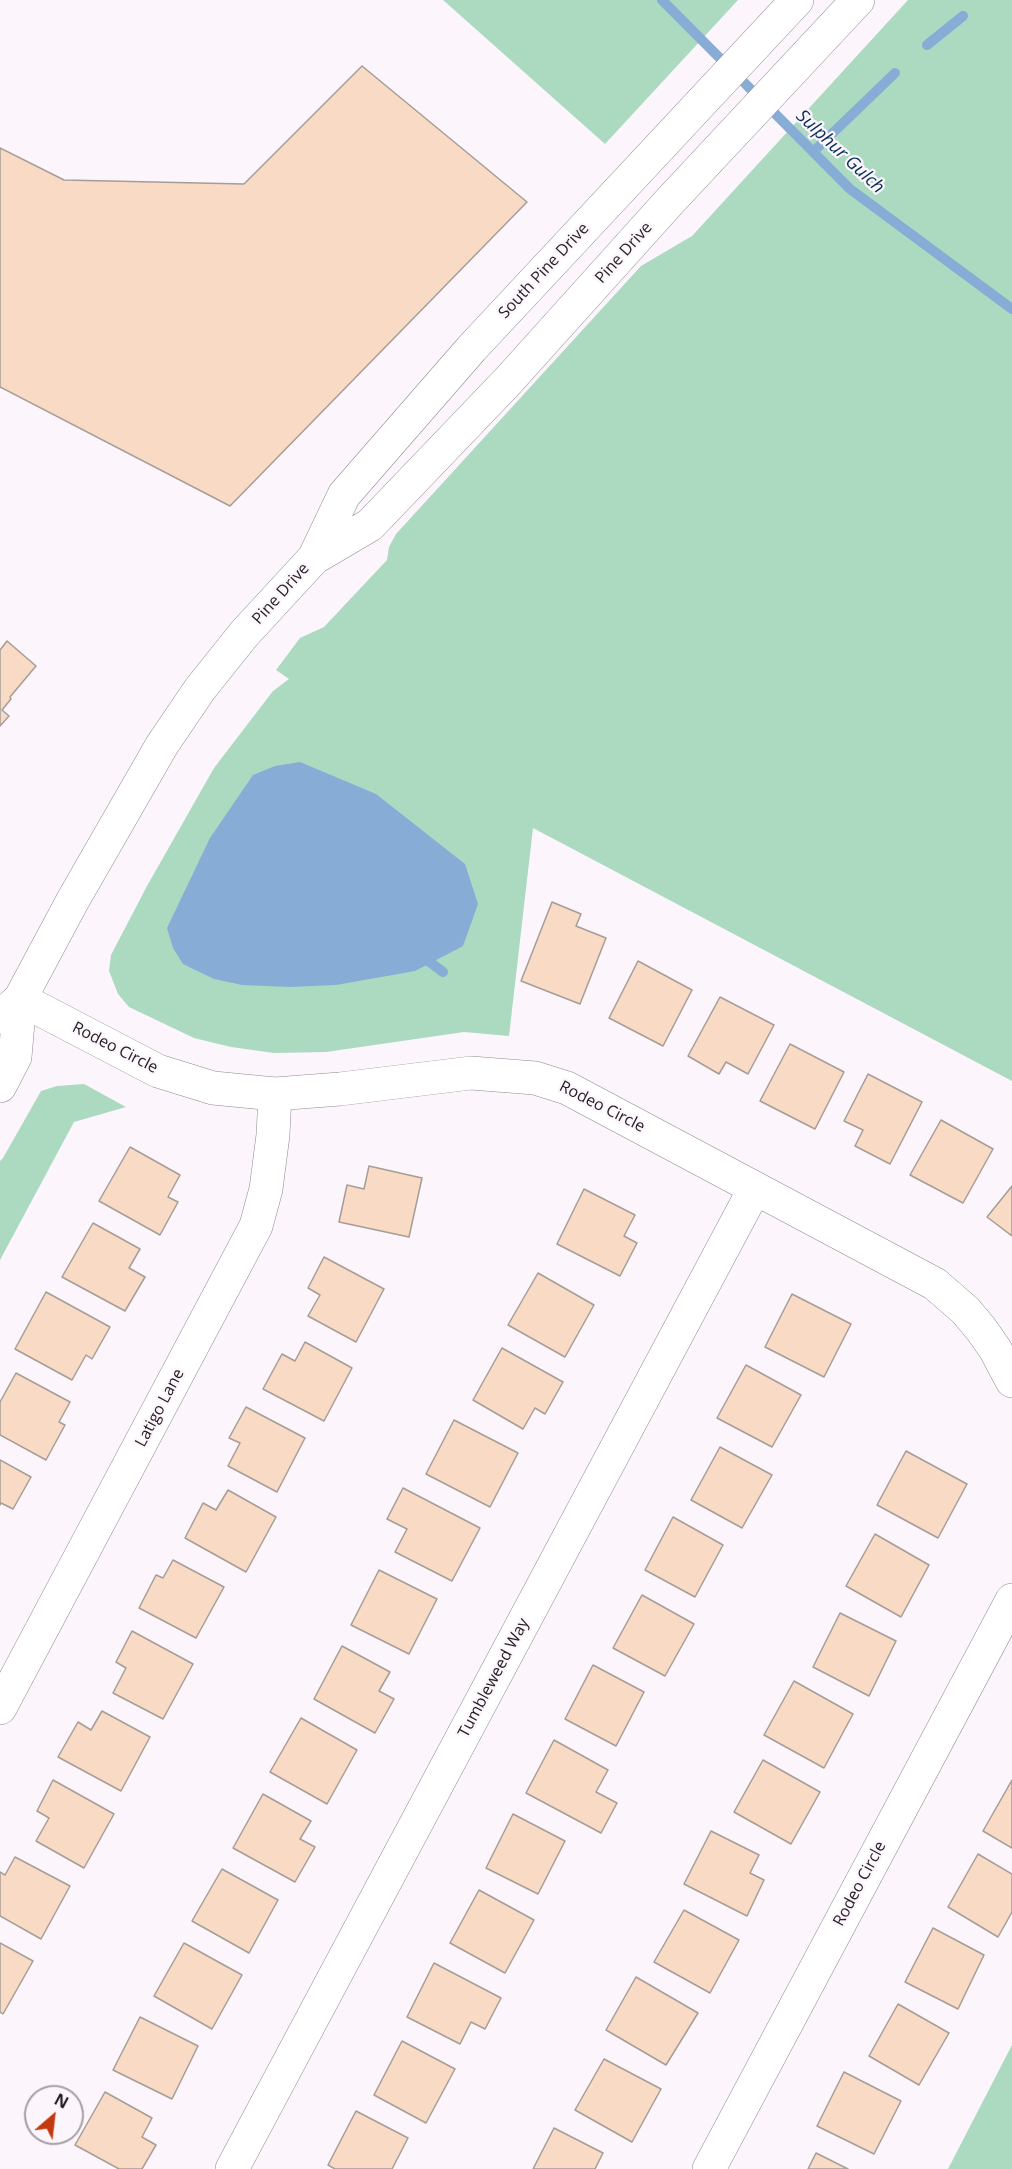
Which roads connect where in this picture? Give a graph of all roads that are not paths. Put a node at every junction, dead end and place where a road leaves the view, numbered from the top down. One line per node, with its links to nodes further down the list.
1 (797, 0): 3 (street, South Pine Drive)
2 (858, 0): 3 (street, Pine Drive)
3 (314, 558): 4 (street, Pine Drive)
4 (10, 1008): 5 (street, Pine Drive); 6 (street, Rodeo Circle)
5 (0, 1086)
6 (275, 1094): 7 (street, Rodeo Circle); 10 (street, Latigo Lane)
7 (755, 1188): 8 (street, Rodeo Circle); 11 (street, Tumbleweed Way)
8 (1012, 1381)
9 (1012, 1600): 12 (street, Rodeo Circle)
10 (0, 1708)
11 (232, 2169)
12 (709, 2169)

